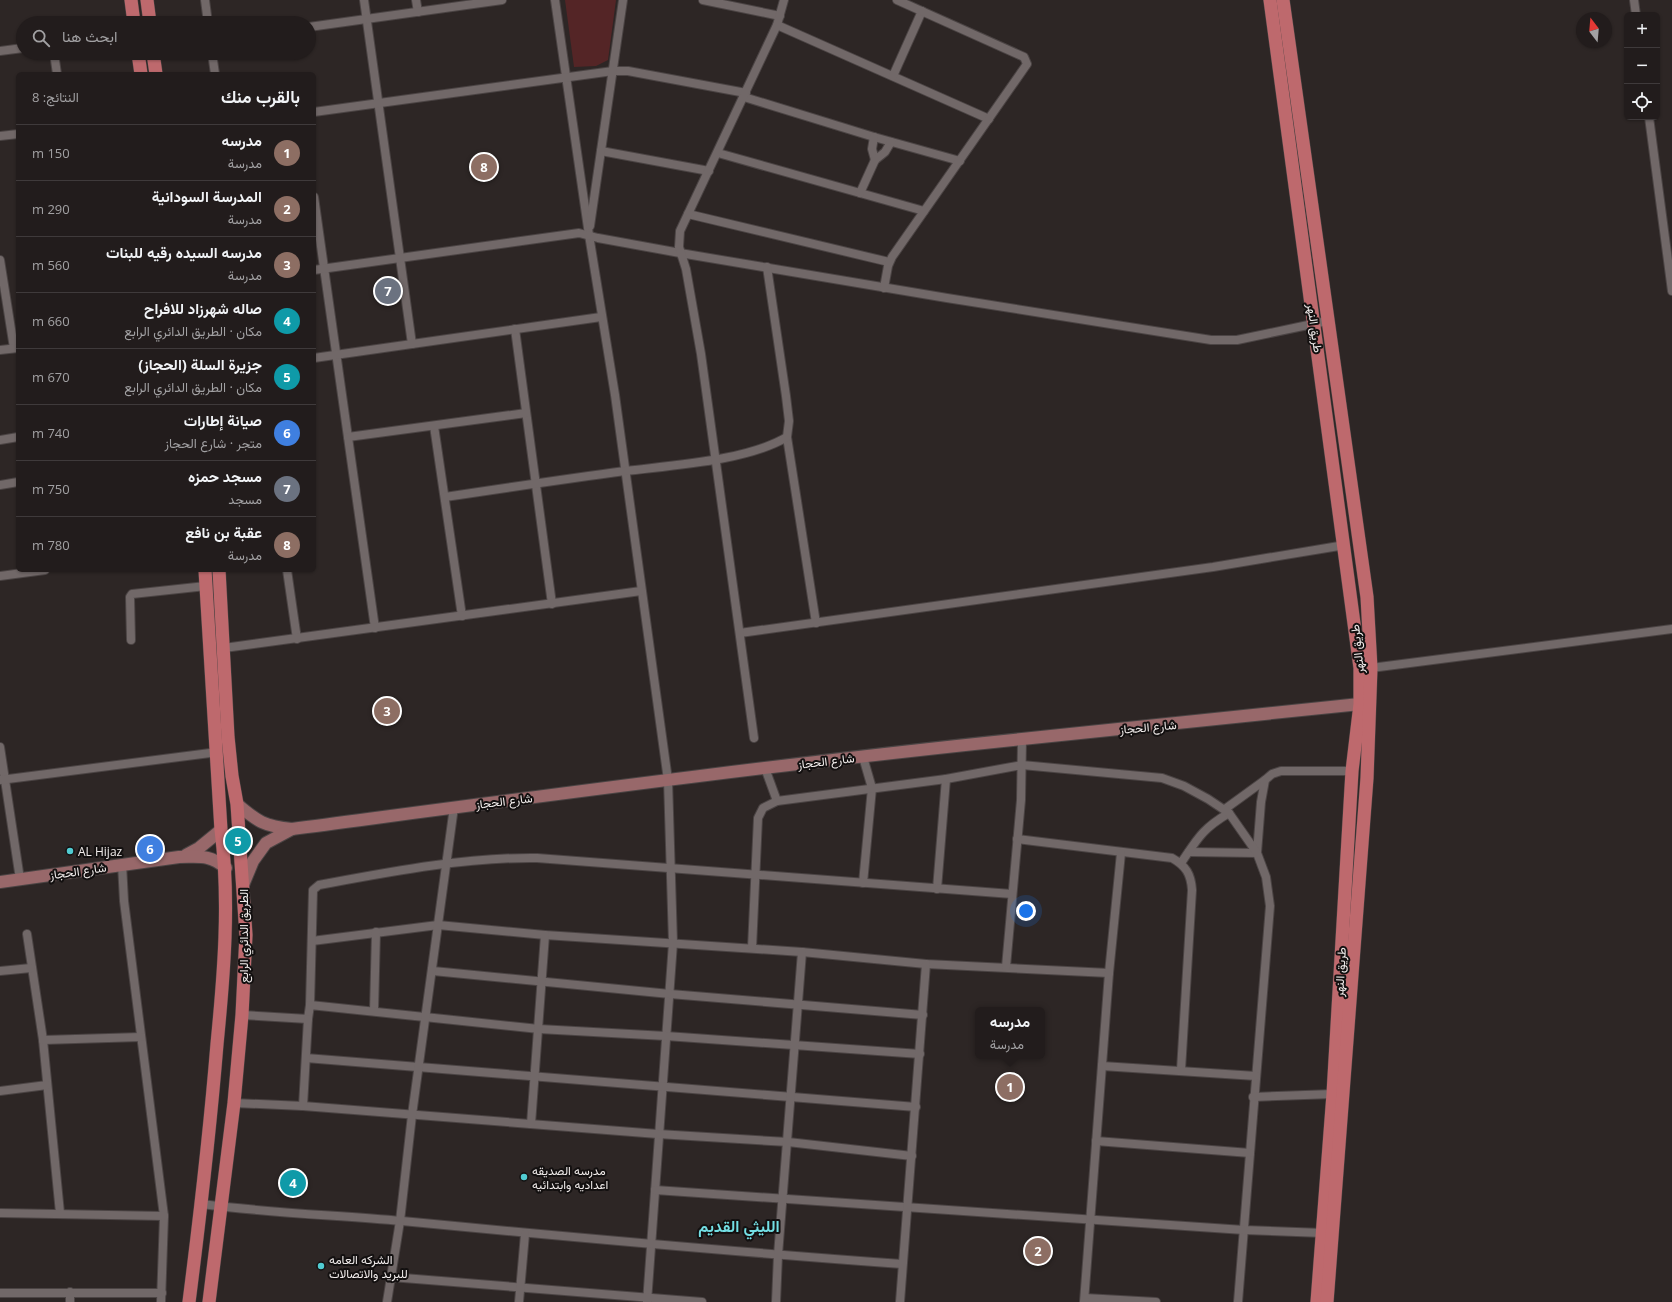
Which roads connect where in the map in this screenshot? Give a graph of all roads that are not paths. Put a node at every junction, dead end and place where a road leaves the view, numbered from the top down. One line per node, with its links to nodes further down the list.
1 (131, 0): 18 (main road)
2 (147, 0): 19 (main road)
3 (205, 0): 20 (street)
4 (364, 0): 22 (street)
5 (416, 0): 16 (street)
6 (502, 0): 16 (street)
7 (555, 0): 37 (street)
8 (623, 0): 31 (street)
9 (703, 0): 21 (street)
10 (784, 0): 21 (street)
11 (898, 0): 15 (street)
12 (1270, 0): 68 (main road, طريق النهر)
13 (1283, 0): 67 (main road, طريق النهر)
14 (1634, 0): 17 (street)
15 (922, 11): 36 (street); 41 (street)
16 (418, 12): 22 (street)
17 (1636, 12)
18 (133, 16)
19 (149, 16)
20 (207, 16)
21 (780, 16): 23 (street)
22 (367, 19): 24 (street); 39 (street)
23 (777, 25): 36 (street); 38 (street)
24 (316, 26)
25 (16, 49): 26 (street)
26 (0, 51)
27 (55, 60): 32 (street)
28 (139, 60): 33 (main road)
29 (155, 60): 34 (main road)
30 (213, 60): 35 (street)
31 (613, 71): 37 (street); 38 (street); 47 (street)
32 (57, 72)
33 (141, 72)
34 (156, 72)
35 (215, 72)
36 (893, 76): 41 (street)
37 (566, 78): 39 (street); 56 (street)
38 (745, 95): 45 (street); 48 (street)
39 (379, 102): 40 (street); 58 (street)
40 (316, 112)
41 (989, 119): 50 (street)
42 (1649, 120): 65 (street)
43 (16, 134): 44 (street)
44 (0, 136)
45 (874, 137): 46 (street); 49 (street)
46 (891, 142): 49 (street); 50 (street)
47 (601, 151): 51 (street); 56 (street)
48 (718, 153): 51 (street); 52 (street)
49 (875, 160): 52 (street)
50 (960, 161): 54 (street)
51 (709, 171): 55 (street)
52 (860, 193): 54 (street)
53 (316, 210): 62 (street)
54 (924, 211): 60 (street)
55 (688, 214): 57 (street); 60 (street)
56 (589, 235): 57 (street); 58 (street); 66 (street)
57 (680, 253): 61 (street); 81 (street)
58 (400, 258): 62 (street); 70 (street)
59 (0, 260): 71 (street)
60 (889, 262): 64 (street)
61 (767, 267): 64 (street); 77 (street)
62 (325, 268): 63 (street); 73 (street)
63 (316, 270)
64 (884, 288): 68 (street)
65 (1672, 291)
66 (601, 317): 69 (street); 82 (street)
67 (1327, 321): 68 (street); 104 (main road, طريق النهر)
68 (1314, 324): 87 (main road, طريق النهر)
69 (515, 329): 70 (street); 75 (street)
70 (412, 344): 73 (street)
71 (16, 348): 72 (street)
72 (0, 350)
73 (337, 354): 74 (street); 79 (street)
74 (316, 358)
75 (526, 413): 76 (street); 84 (street)
76 (434, 426): 79 (street); 86 (street)
77 (787, 436): 81 (street); 97 (street)
78 (16, 437): 80 (street)
79 (348, 437): 98 (street)
80 (0, 440)
81 (716, 460): 82 (street); 100 (street)
82 (625, 471): 84 (street); 94 (street)
83 (16, 482): 85 (street)
84 (536, 483): 86 (street); 95 (street)
85 (0, 485)
86 (445, 497): 96 (street)
87 (1345, 545): 97 (street); 105 (main road, طريق النهر)
88 (30, 572): 92 (street)
89 (205, 572): 93 (main road, الطريق الدائري الرابع)
90 (219, 572): 103 (main road, الطريق الدائري الرابع)
91 (287, 572): 101 (street)
92 (0, 576)
93 (206, 586): 102 (street); 109 (main road, الطريق الدائري الرابع)
94 (641, 591): 95 (street); 116 (street)
95 (552, 604): 96 (street)
96 (462, 616): 98 (street)
97 (816, 622): 100 (street)
98 (375, 628): 101 (street)
99 (1672, 629): 104 (street)
100 (740, 633): 106 (street)
101 (297, 639): 103 (street)
102 (130, 640)
103 (224, 648): 120 (main road, الطريق الدائري الرابع)
104 (1371, 668): 228 (main road, طريق النهر)
105 (1360, 704): 107 (main road, شارع الحجاز); 113 (main road, طريق النهر)
106 (754, 738)
107 (1022, 738): 110 (main road, شارع الحجاز); 111 (street)
108 (0, 748): 115 (street)
109 (218, 752): 115 (street); 124 (main road, الطريق الدائري الرابع)
110 (863, 757): 112 (main road, شارع الحجاز); 118 (street)
111 (1022, 765): 114 (street); 122 (street); 125 (street)
112 (764, 768): 116 (main road, شارع الحجاز); 119 (street)
113 (1352, 771): 117 (street); 180 (main road, طريق النهر)
114 (946, 779): 118 (street); 140 (street)
115 (2, 780): 136 (street)
116 (668, 780): 121 (main road, شارع الحجاز); 133 (street)
117 (1265, 780): 122 (street); 128 (street)
118 (872, 788): 119 (street); 138 (street)
119 (777, 801): 135 (street)
120 (237, 804): 123 (main road, شارع الحجاز); 139 (main road, الطريق الدائري الرابع)
121 (454, 808): 123 (main road, شارع الحجاز); 132 (street)
122 (1227, 811): 126 (street); 128 (street)
123 (292, 828): 139 (main road, شارع الحجاز)
124 (221, 830): 129 (main road, شارع الحجاز); 134 (main road, الطريق الدائري الرابع)
125 (1018, 839): 127 (street); 141 (street)
126 (1189, 852): 128 (street); 130 (street)
127 (1121, 853): 130 (street); 155 (street)
128 (1257, 853): 176 (street)
129 (179, 857): 131 (main road, شارع الحجاز); 134 (main road, شارع الحجاز)
130 (1181, 863): 174 (street)
131 (122, 864): 136 (main road, شارع الحجاز); 167 (street)
132 (445, 865): 133 (street); 142 (street); 146 (street)
133 (671, 867): 135 (street); 147 (street)
134 (226, 868): 195 (main road, الطريق الدائري الرابع)
135 (755, 875): 138 (street); 148 (street)
136 (20, 879): 137 (main road, شارع الحجاز)
137 (0, 882)
138 (863, 883): 140 (street)
139 (244, 885): 161 (main road, الطريق الدائري الرابع)
140 (937, 889): 141 (street)
141 (1012, 894): 151 (street)
142 (438, 924): 143 (street); 145 (street); 154 (street)
143 (376, 932): 146 (street); 160 (street)
144 (27, 934): 152 (street)
145 (545, 935): 147 (street); 156 (street)
146 (312, 941): 159 (street)
147 (673, 943): 148 (street); 157 (street)
148 (752, 948): 149 (street)
149 (802, 952): 150 (street); 158 (street)
150 (926, 964): 151 (street); 162 (street)
151 (1006, 967): 155 (street)
152 (31, 968): 153 (street); 168 (street)
153 (0, 971)
154 (433, 971): 156 (street); 163 (street)
155 (1109, 973): 172 (street)
156 (541, 981): 157 (street); 165 (street)
157 (670, 994): 158 (street); 166 (street)
158 (798, 1003): 162 (street); 169 (street)
159 (310, 1005): 160 (street); 164 (street)
160 (374, 1011): 163 (street)
161 (242, 1015): 164 (street); 183 (main road, الطريق الدائري الرابع)
162 (923, 1015): 170 (street)
163 (426, 1017): 165 (street); 173 (street)
164 (308, 1019): 171 (street)
165 (539, 1029): 166 (street); 175 (street)
166 (666, 1036): 169 (street); 178 (street)
167 (141, 1037): 168 (street); 200 (street)
168 (43, 1040): 177 (street)
169 (794, 1045): 170 (street); 181 (street)
170 (920, 1054): 185 (street)
171 (306, 1058): 173 (street); 184 (street)
172 (1102, 1066): 174 (street); 189 (street)
173 (419, 1068): 175 (street); 186 (street)
174 (1181, 1070): 176 (street)
175 (536, 1076): 178 (street); 187 (street)
176 (1256, 1076): 182 (street)
177 (47, 1085): 179 (street); 198 (street)
178 (662, 1087): 181 (street); 188 (street)
179 (0, 1091)
180 (1333, 1094): 182 (street); 204 (main road, طريق النهر)
181 (790, 1096): 185 (street); 190 (street)
182 (1254, 1097): 191 (street)
183 (234, 1103): 184 (street); 196 (main road, الطريق الدائري الرابع)
184 (303, 1106): 186 (street)
185 (916, 1107): 192 (street)
186 (412, 1115): 187 (street); 202 (street)
187 (532, 1124): 188 (street)
188 (658, 1134): 190 (street); 193 (street)
189 (1096, 1140): 191 (street); 201 (street)
190 (788, 1142): 192 (street); 194 (street)
191 (1250, 1153): 203 (street)
192 (912, 1156): 197 (street)
193 (654, 1190): 194 (street); 206 (street)
194 (784, 1198): 197 (street); 207 (street)
195 (202, 1204): 196 (street); 218 (main road, الطريق الدائري الرابع)
196 (222, 1207): 202 (street); 219 (main road, الطريق الدائري الرابع)
197 (908, 1207): 201 (street); 208 (street)
198 (60, 1213): 199 (street); 200 (street)
199 (0, 1214)
200 (164, 1216): 213 (street)
201 (1089, 1220): 203 (street); 215 (street)
202 (400, 1221): 205 (street); 209 (street)
203 (1244, 1230): 204 (street); 226 (street)
204 (1323, 1233): 227 (main road, طريق النهر)
205 (525, 1234): 206 (street); 210 (street)
206 (651, 1243): 207 (street); 214 (street)
207 (778, 1255): 208 (street); 223 (street)
208 (902, 1264): 224 (street)
209 (391, 1277): 210 (street); 220 (street)
210 (520, 1286): 214 (street); 221 (street)
211 (70, 1292): 212 (street); 213 (street); 216 (street)
212 (0, 1293)
213 (162, 1293): 217 (street)
214 (647, 1300): 222 (street)
215 (1084, 1300): 225 (street)
216 (70, 1302)
217 (161, 1302)
218 (189, 1302)
219 (209, 1302)
220 (387, 1302)
221 (519, 1302)
222 (702, 1302)
223 (776, 1302)
224 (900, 1302)
225 (1156, 1302)
226 (1238, 1302)
227 (1317, 1302)
228 (1327, 1302)

